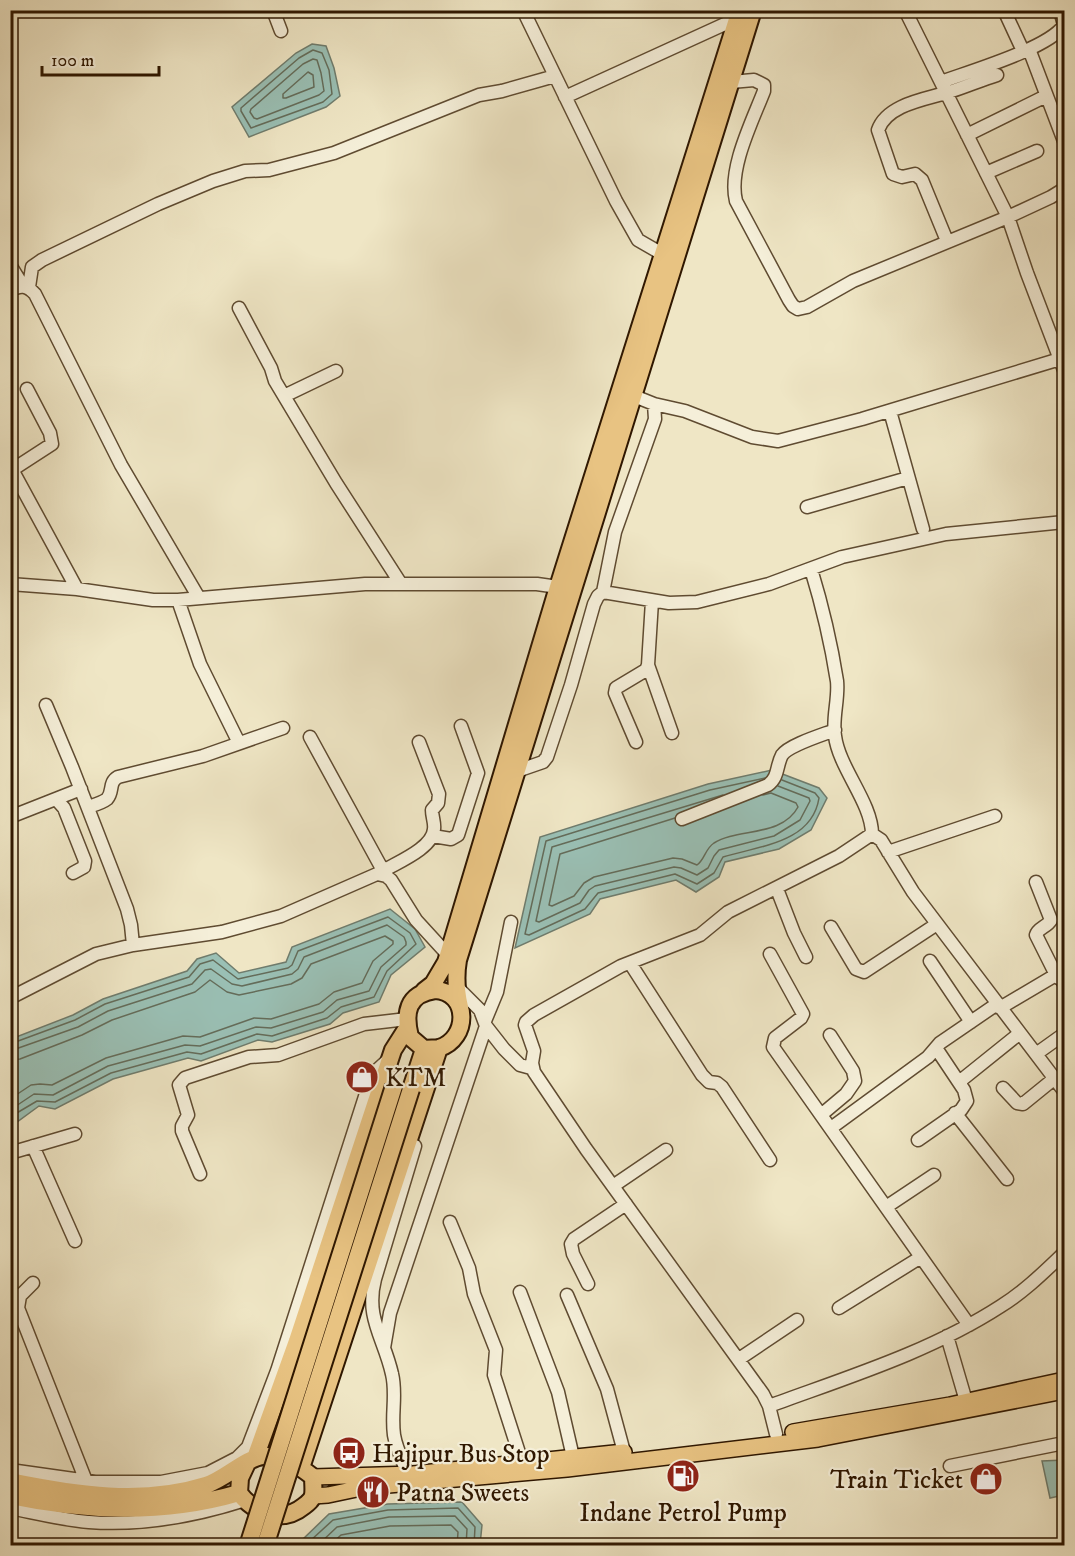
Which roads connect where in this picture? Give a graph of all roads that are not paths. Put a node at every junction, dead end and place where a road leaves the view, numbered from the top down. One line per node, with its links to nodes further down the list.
1 (273, 10): 9 (street)
2 (523, 10): 12 (street)
3 (753, 10): 13 (highway)
4 (904, 10): 14 (street)
5 (1004, 10): 10 (street)
6 (1060, 10): 8 (street)
7 (739, 14): 16 (street); 24 (highway)
8 (1064, 26): 10 (street)
9 (280, 31)
10 (1026, 50): 14 (street); 15 (street)
11 (998, 75): 14 (street)
12 (555, 76): 16 (street); 26 (street)
13 (731, 82): 23 (street); 32 (highway)
14 (944, 88): 17 (street); 23 (street)
15 (1046, 96): 17 (street); 18 (street)
16 (565, 97): 24 (street)
17 (966, 135): 20 (street)
18 (1065, 141)
19 (1037, 151): 20 (street)
20 (986, 173): 22 (street)
21 (1065, 189): 22 (street)
22 (1008, 217): 23 (street); 28 (street)
23 (947, 241)
24 (664, 255): 42 (highway)
25 (10, 265): 26 (street)
26 (21, 288): 45 (street)
27 (239, 308): 31 (street)
28 (1062, 364): 34 (street)
29 (336, 372): 31 (street)
30 (27, 389): 43 (street)
31 (284, 396): 41 (street)
32 (634, 396): 33 (street); 58 (highway)
33 (654, 404): 34 (street); 44 (street)
34 (890, 411): 35 (street)
35 (908, 478): 36 (street); 38 (street)
36 (807, 507)
37 (1065, 522): 39 (street)
38 (923, 529)
39 (812, 569): 47 (street); 52 (street)
40 (10, 584): 43 (street)
41 (401, 584): 42 (street); 45 (street)
42 (558, 587): 77 (highway)
43 (77, 589): 46 (street)
44 (603, 592): 47 (street); 58 (street)
45 (199, 598): 46 (street)
46 (178, 600): 57 (street)
47 (652, 601): 48 (street)
48 (648, 665): 53 (street); 56 (street)
49 (46, 705): 59 (street)
50 (462, 726): 66 (street)
51 (283, 728): 57 (street)
52 (835, 730): 64 (street); 65 (street)
53 (672, 733)
54 (310, 738): 69 (street)
55 (419, 742): 66 (street)
56 (636, 742)
57 (239, 743): 61 (street)
58 (518, 771): 82 (highway)
59 (81, 789): 60 (street); 61 (street)
60 (56, 799): 63 (street); 68 (street)
61 (88, 807): 75 (street)
62 (995, 816): 67 (street)
63 (10, 817)
64 (682, 819)
65 (872, 834): 67 (street); 71 (street)
66 (433, 836): 69 (street)
67 (888, 852): 73 (street)
68 (73, 873)
69 (385, 874): 75 (street); 77 (street)
70 (1036, 882): 81 (street)
71 (777, 889): 78 (street); 80 (street)
72 (511, 922): 88 (street)
73 (937, 924): 74 (street); 85 (street)
74 (831, 927)
75 (133, 945): 84 (street)
76 (770, 954): 103 (street)
77 (448, 955): 83 (highway)
78 (806, 957)
79 (930, 961): 87 (street)
80 (630, 963): 97 (street); 110 (street)
81 (1061, 980): 85 (street)
82 (456, 986): 86 (highway); 88 (street)
83 (424, 991): 86 (highway); 89 (highway)
84 (10, 998)
85 (998, 1006): 87 (street); 90 (street)
86 (460, 1007): 94 (highway)
87 (970, 1022): 93 (street)
88 (486, 1024): 97 (street); 129 (street)
89 (408, 1028): 94 (highway); 96 (highway); 111 (street); 154 (highway, bridge)
90 (1020, 1033): 95 (street); 99 (street)
91 (1065, 1034): 95 (street)
92 (830, 1035): 103 (street)
93 (936, 1048): 99 (street); 104 (street)
94 (433, 1053): 129 (street); 144 (highway); 155 (highway, bridge)
95 (1036, 1054): 98 (street)
96 (391, 1057): 140 (highway); 146 (street)
97 (531, 1068): 114 (street)
98 (1055, 1078): 100 (street); 101 (street)
99 (959, 1082): 102 (street)
100 (1003, 1088)
101 (1065, 1091)
102 (955, 1113): 106 (street); 113 (street)
103 (821, 1115): 104 (street)
104 (831, 1128): 116 (street)
105 (75, 1134): 107 (street)
106 (918, 1140)
107 (33, 1146): 109 (street); 118 (street)
108 (666, 1150): 114 (street)
109 (10, 1153)
110 (770, 1160)
111 (200, 1174)
112 (934, 1175): 116 (street)
113 (1007, 1179)
114 (613, 1186): 115 (street)
115 (626, 1204): 122 (street); 130 (street)
116 (886, 1207): 120 (street)
117 (450, 1221): 141 (street)
118 (75, 1241)
119 (1065, 1253): 127 (street)
120 (921, 1257): 125 (street); 127 (street)
121 (33, 1283): 148 (street)
122 (588, 1284)
123 (520, 1292): 139 (street)
124 (567, 1295): 138 (street)
125 (839, 1308)
126 (797, 1320): 130 (street)
127 (969, 1325): 128 (street)
128 (947, 1336): 133 (street); 134 (street)
129 (384, 1349): 145 (street)
130 (739, 1359): 134 (street)
131 (1065, 1380): 133 (main road)
132 (1065, 1391): 137 (main road)
133 (966, 1401): 135 (main road)
134 (769, 1406): 135 (street)
135 (776, 1434): 137 (main road)
136 (1065, 1443): 142 (street)
137 (703, 1449): 138 (main road); 150 (main road)
138 (624, 1452): 139 (main road)
139 (573, 1457): 141 (main road)
140 (251, 1460): 144 (highway); 146 (highway); 151 (highway)
141 (522, 1462): 145 (main road)
142 (950, 1466)
143 (10, 1470): 148 (street)
144 (307, 1472): 145 (main road); 150 (highway)
145 (408, 1474)
146 (208, 1479): 148 (street); 152 (highway)
147 (10, 1481): 152 (highway)
148 (86, 1481)
149 (10, 1496): 152 (highway)
150 (313, 1496): 151 (highway)
151 (242, 1497): 152 (highway); 153 (street)
152 (135, 1503)
153 (10, 1508)
154 (248, 1545)
155 (265, 1545)

